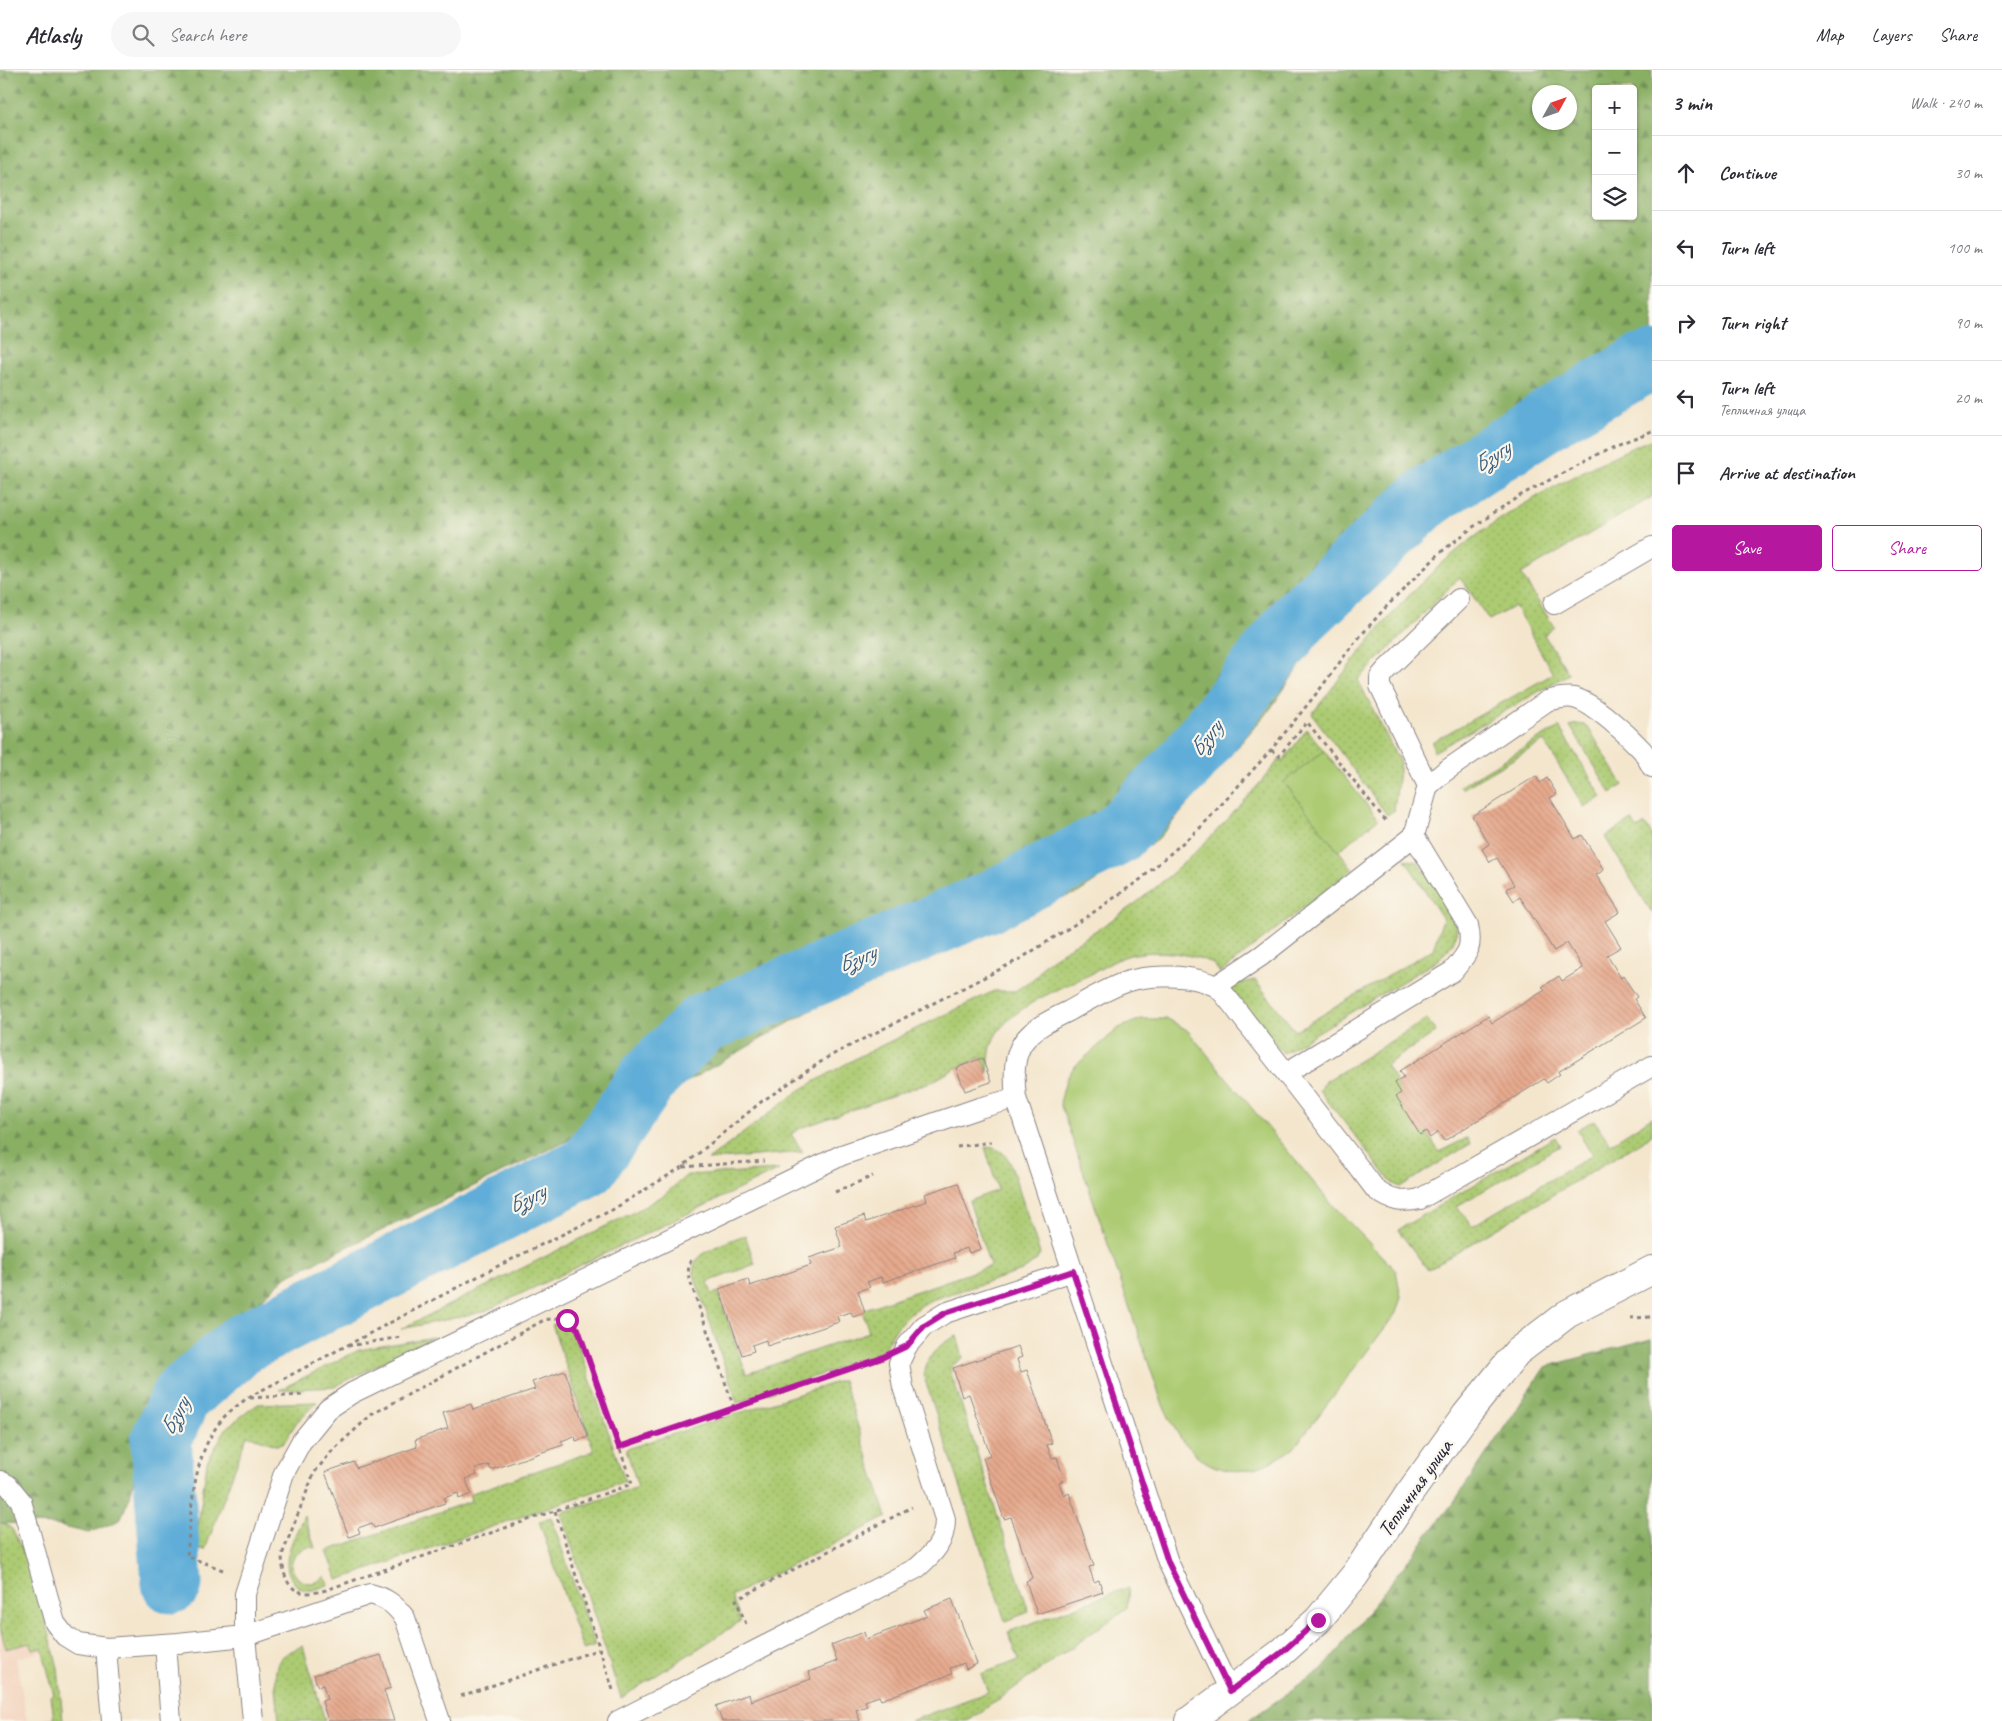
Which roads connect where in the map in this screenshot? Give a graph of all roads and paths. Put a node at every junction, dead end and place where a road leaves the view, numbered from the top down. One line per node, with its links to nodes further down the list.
1 (1652, 431): 5 (path)
2 (1652, 547): 4 (lane)
3 (1459, 599): 7 (lane)
4 (1554, 604)
5 (1271, 750): 8 (path); 23 (path)
6 (1649, 755): 7 (lane)
7 (1428, 786): 9 (lane)
8 (1379, 827)
9 (1414, 836): 10 (lane); 12 (lane)
10 (1216, 986): 12 (lane); 13 (lane)
11 (1652, 1066): 12 (lane)
12 (1286, 1073)
13 (1016, 1098): 20 (lane); 22 (lane)
14 (991, 1142): 15 (path)
15 (956, 1147)
16 (876, 1175): 17 (path)
17 (830, 1194)
18 (695, 1253): 24 (path)
19 (1652, 1270): 35 (street, Тепличная улица)
20 (1073, 1271): 21 (lane); 35 (lane)
21 (907, 1346): 24 (path); 27 (lane)
22 (352, 1393): 23 (path); 31 (lane)
23 (247, 1398): 29 (path)
24 (734, 1408): 25 (path)
25 (619, 1447): 28 (path); 28 (path)
26 (0, 1480): 33 (lane)
27 (938, 1498): 30 (path); 41 (lane)
28 (555, 1511): 34 (path)
29 (223, 1570)
30 (739, 1629)
31 (245, 1636): 32 (lane); 37 (lane); 40 (lane)
32 (165, 1644): 33 (lane); 39 (lane)
33 (106, 1648): 38 (lane)
34 (600, 1649): 36 (path); 37 (path)
35 (1230, 1691): 42 (street, Тепличная улица)
36 (614, 1694)
37 (438, 1713)
38 (112, 1721)
39 (172, 1721)
40 (253, 1721)
41 (618, 1721)
42 (1189, 1721)

